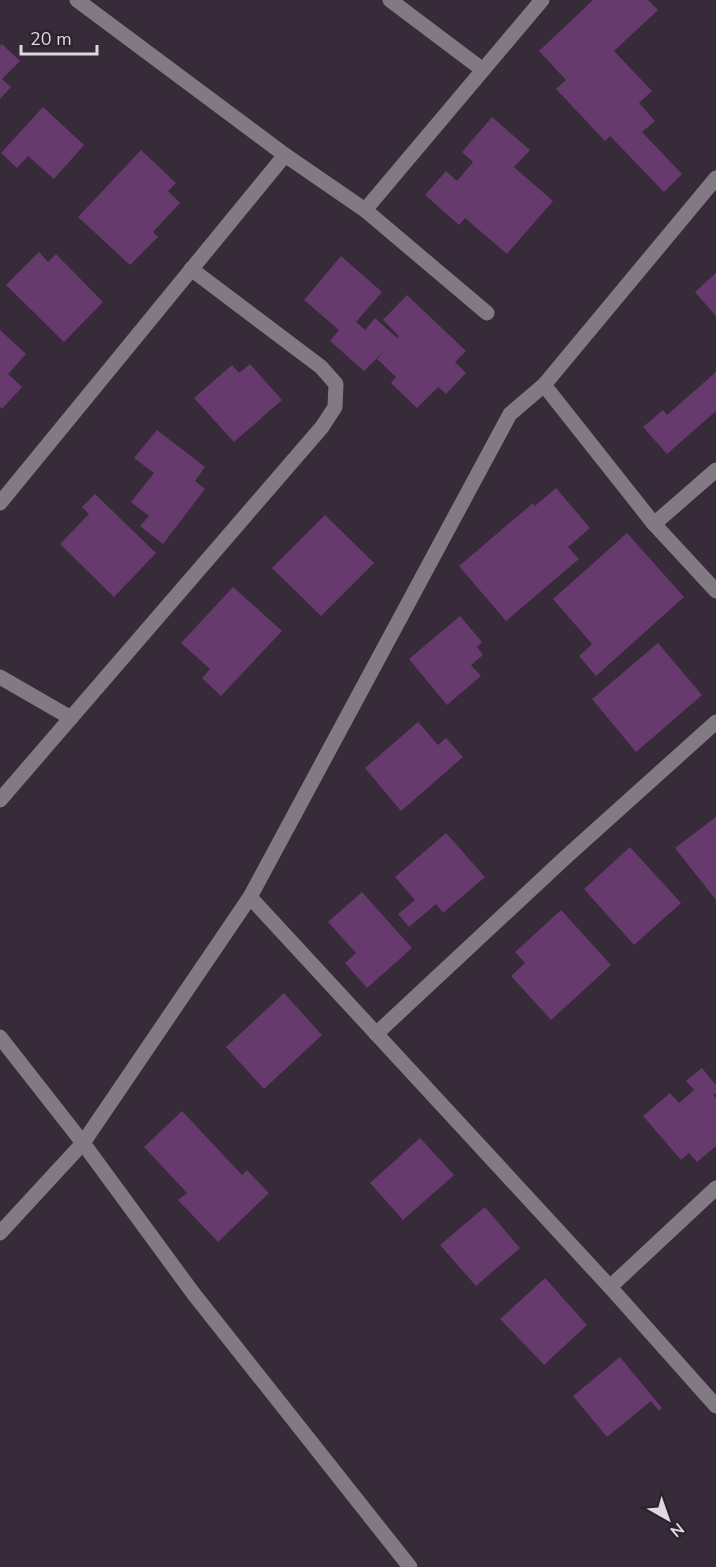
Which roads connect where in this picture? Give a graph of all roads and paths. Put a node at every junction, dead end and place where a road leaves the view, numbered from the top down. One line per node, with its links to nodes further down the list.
1 (77, 0): 5 (street)
2 (390, 0): 4 (street)
3 (542, 0): 4 (street)
4 (483, 70): 7 (street)
5 (285, 155): 7 (street); 8 (street)
6 (716, 178): 10 (street)
7 (365, 210): 9 (street)
8 (191, 269): 12 (street); 16 (street)
9 (487, 313)
10 (544, 385): 13 (street); 19 (street)
11 (716, 470): 13 (street)
12 (0, 503)
13 (654, 524): 14 (street)
14 (716, 591)
15 (0, 677): 16 (street)
16 (71, 718): 18 (street)
17 (716, 723): 20 (street)
18 (0, 800)
19 (250, 897): 20 (street); 22 (street)
20 (376, 1034): 25 (street)
21 (0, 1037): 22 (street)
22 (83, 1143): 24 (street); 27 (street)
23 (716, 1188): 25 (street)
24 (0, 1233)
25 (610, 1287): 26 (street)
26 (716, 1406)
27 (410, 1567)

